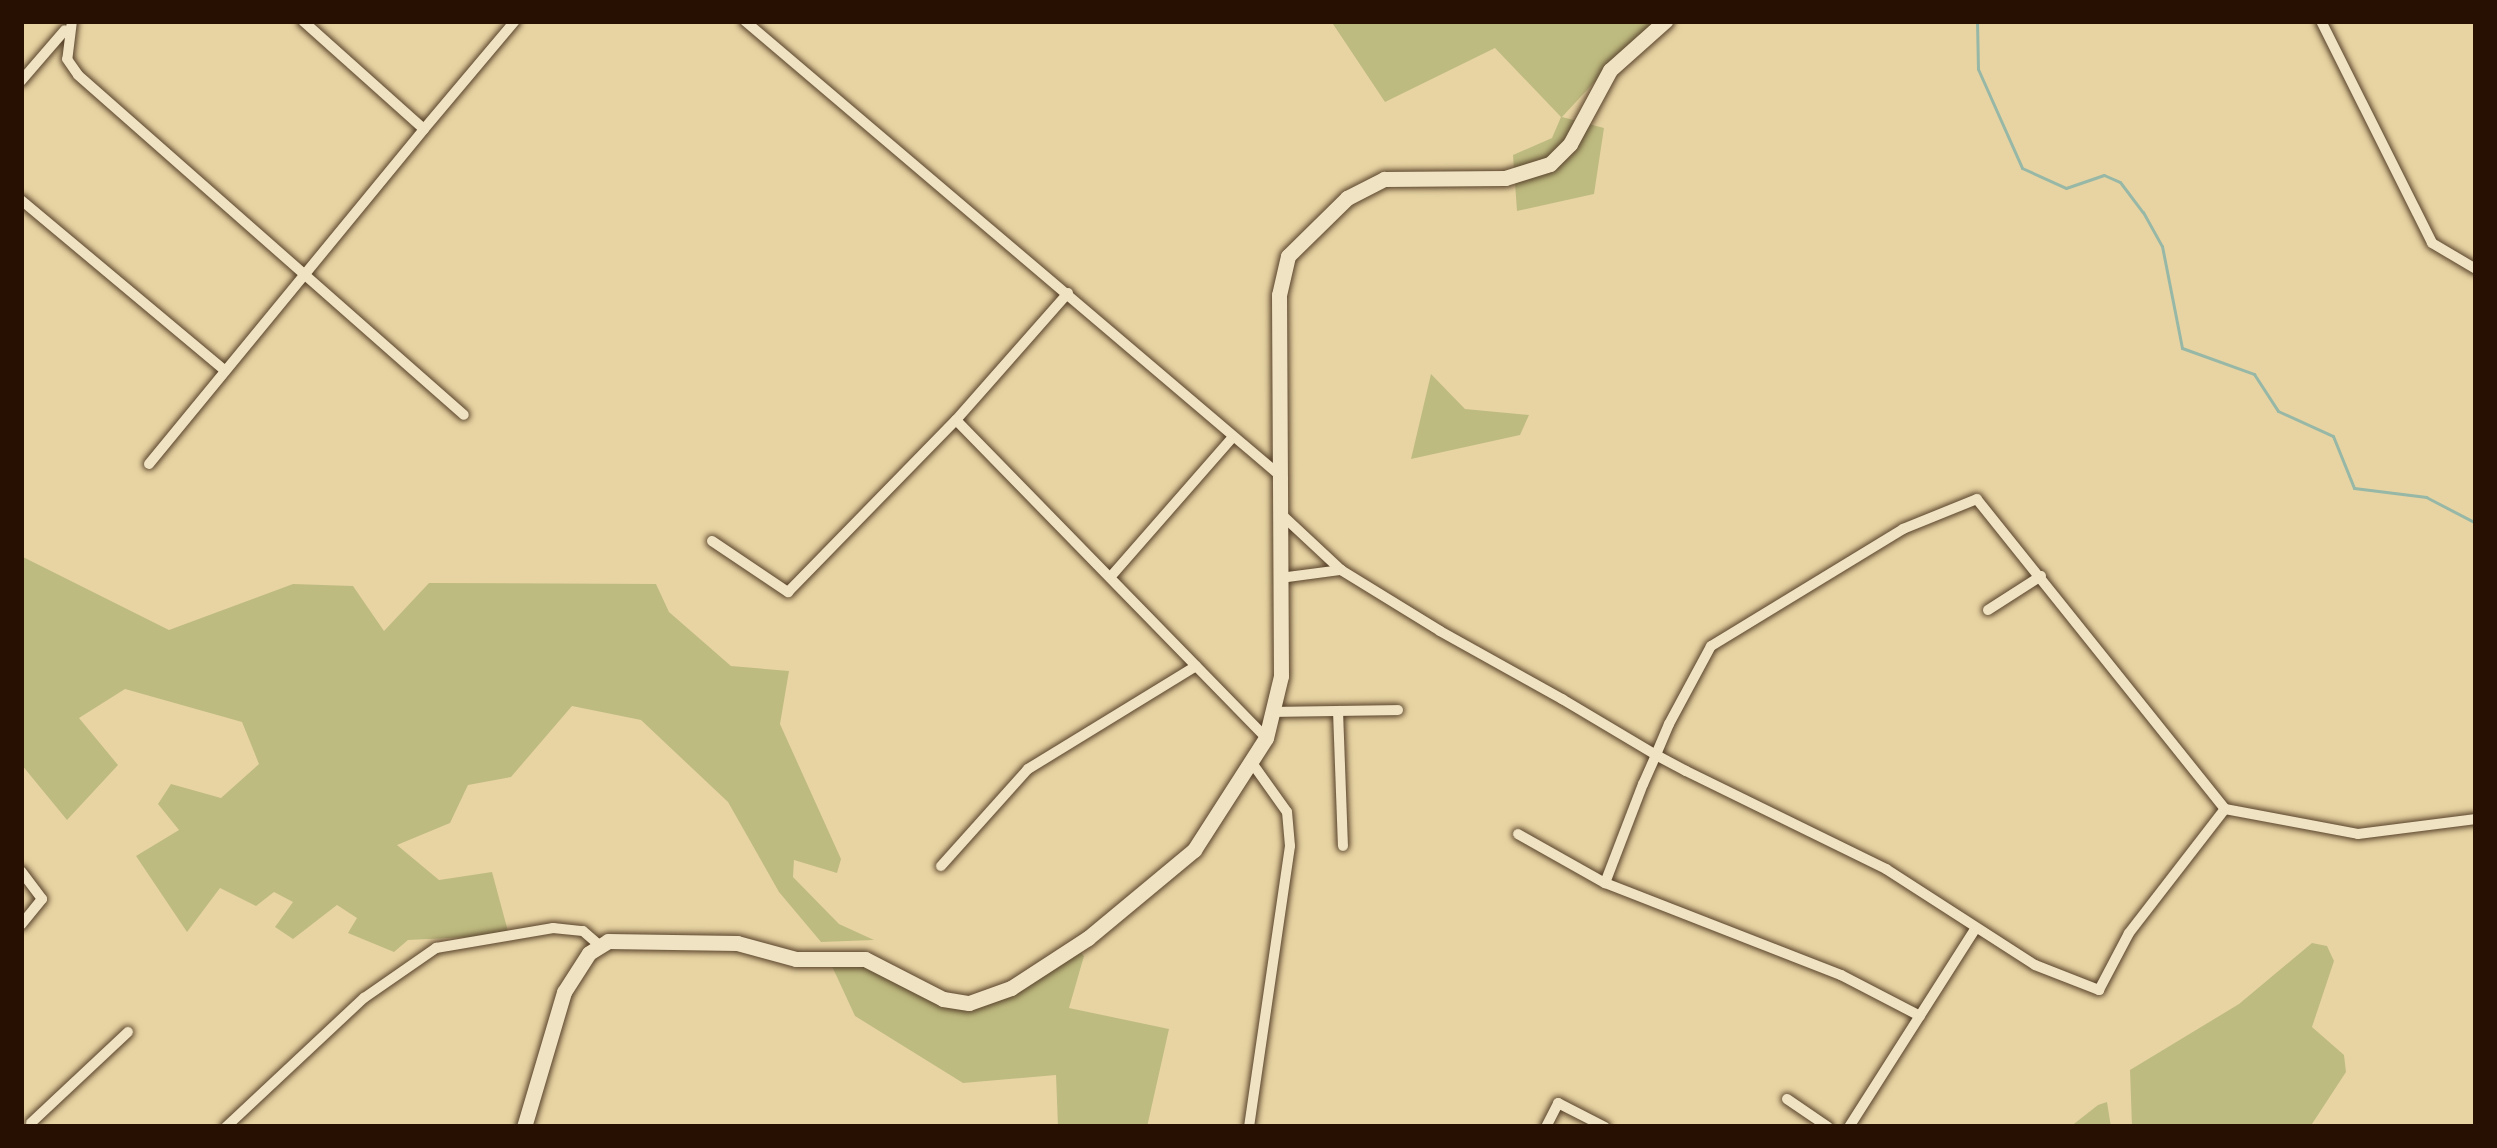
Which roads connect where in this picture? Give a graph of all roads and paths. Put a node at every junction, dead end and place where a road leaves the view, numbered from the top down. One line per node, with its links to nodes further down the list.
1 (304, 21): 8 (street)
2 (515, 21): 8 (street)
3 (746, 21): 12 (street)
4 (1665, 21): 18 (main road)
5 (2321, 21): 10 (street)
6 (69, 24): 7 (street); 11 (street)
7 (21, 81)
8 (424, 129): 11 (street)
9 (21, 200): 13 (street)
10 (2476, 269)
11 (302, 274): 13 (street); 14 (street)
12 (1069, 293): 15 (street); 16 (street)
13 (224, 370): 17 (street)
14 (464, 415)
15 (956, 420): 20 (street); 22 (street)
16 (1233, 436): 18 (street); 22 (street)
17 (149, 464)
18 (1286, 480): 19 (main road)
19 (1282, 514): 21 (street); 24 (main road)
20 (712, 541)
21 (1341, 570): 24 (street); 31 (street)
22 (1113, 574): 26 (street)
23 (2041, 575): 25 (street); 31 (street); 33 (street)
24 (1280, 578): 29 (main road)
25 (1988, 610)
26 (1196, 666): 30 (street); 37 (street)
27 (1398, 710): 28 (street)
28 (1338, 711): 29 (street); 36 (street)
29 (1274, 712): 30 (main road)
30 (1266, 738): 32 (main road)
31 (1656, 754): 39 (street); 41 (street)
32 (1252, 763): 42 (main road); 50 (street)
33 (2225, 809): 34 (street); 41 (street)
34 (2476, 819)
35 (1519, 834): 39 (street)
36 (1343, 846)
37 (941, 866)
38 (21, 872): 40 (street)
39 (1605, 883): 43 (street)
40 (21, 925)
41 (1976, 928): 43 (street)
42 (598, 945): 48 (street); 49 (main road)
43 (1920, 1016): 54 (street)
44 (128, 1032): 47 (street)
45 (1787, 1099): 53 (street)
46 (21, 1112): 47 (street)
47 (33, 1125)
48 (226, 1127)
49 (524, 1127)
50 (1249, 1127)
51 (1546, 1127): 52 (street)
52 (1605, 1127)
53 (1828, 1127)
54 (1849, 1127)

